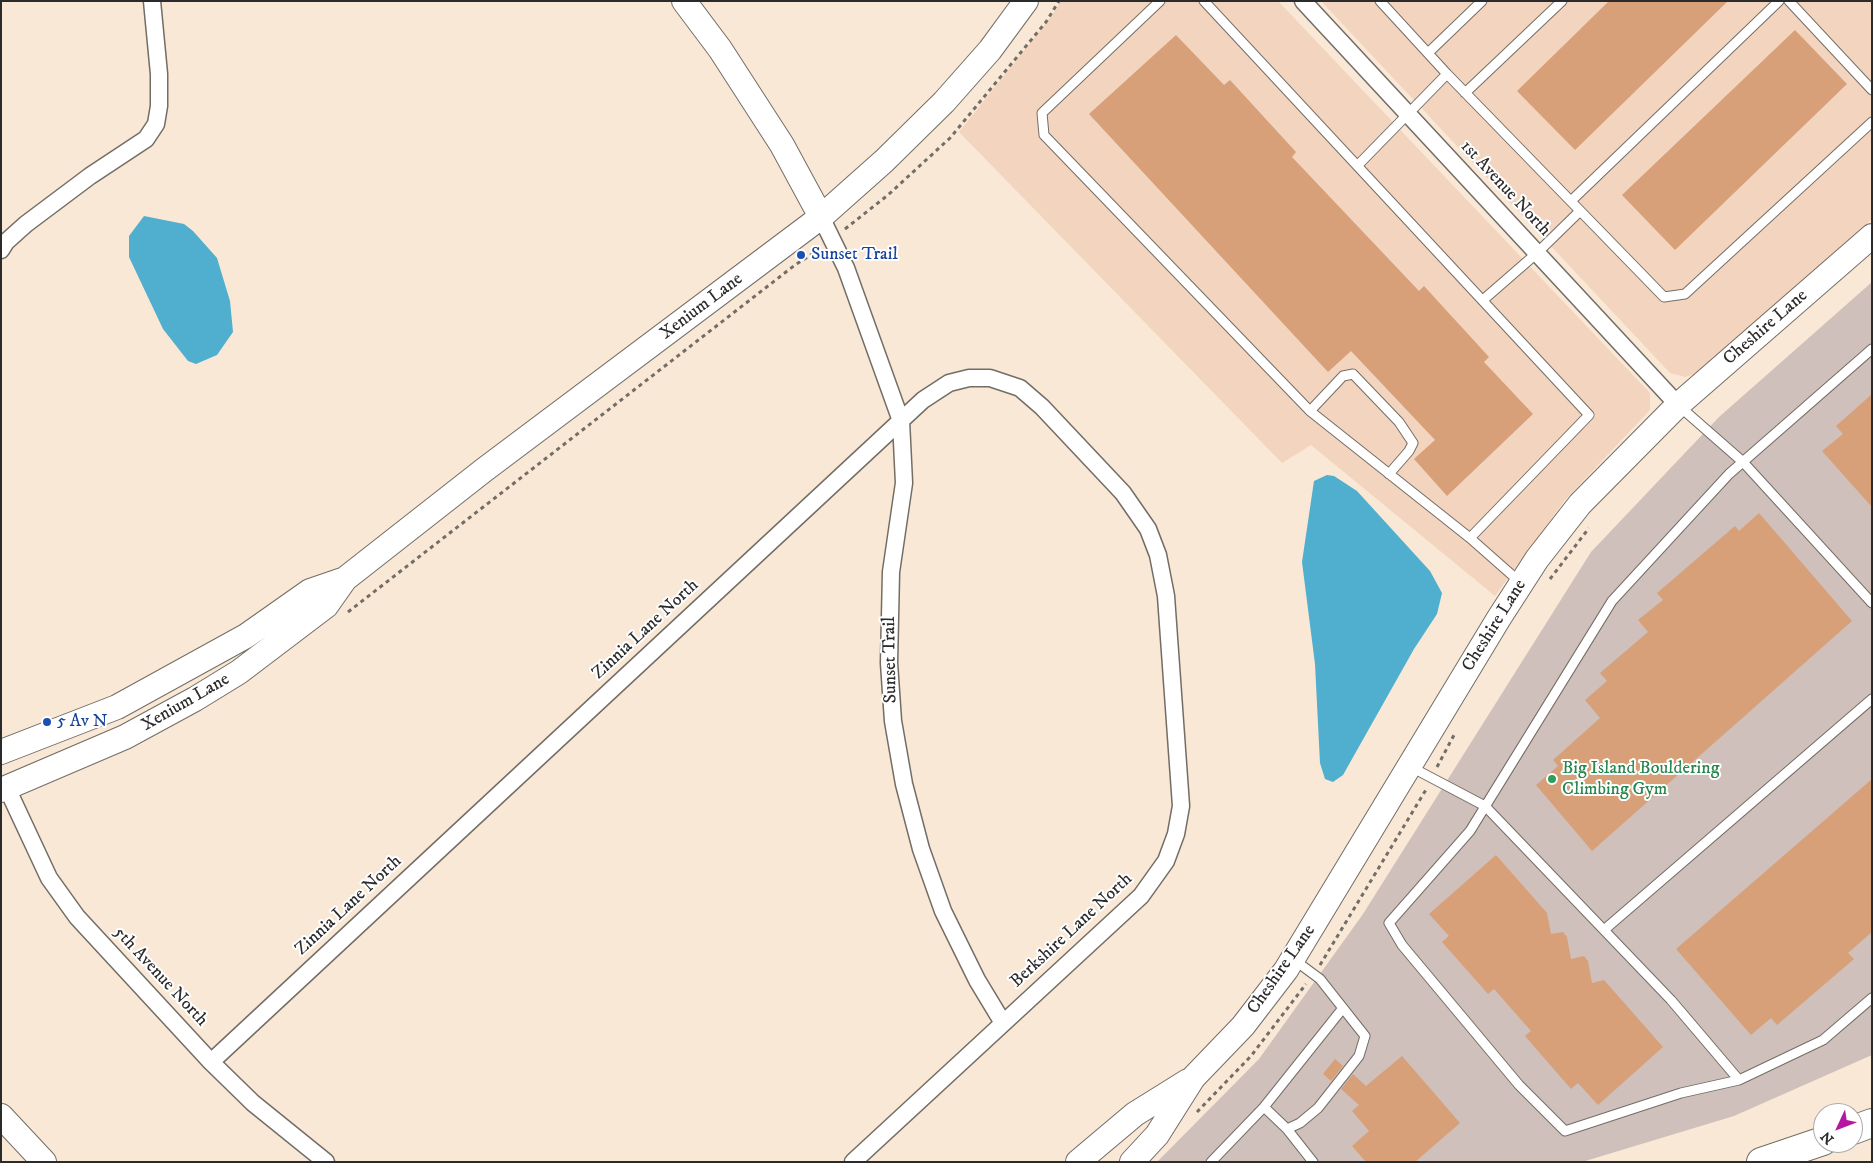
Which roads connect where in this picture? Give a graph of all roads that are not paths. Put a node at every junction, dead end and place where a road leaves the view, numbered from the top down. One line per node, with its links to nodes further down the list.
1 (152, 1): 23 (street)
2 (684, 1): 21 (main road, Sunset Trail)
3 (1026, 1): 21 (main road, Xenium Lane)
4 (1160, 1): 28 (lane)
5 (1204, 1): 18 (lane)
6 (1303, 1): 16 (street, 1st Avenue North)
7 (1380, 1): 12 (lane)
8 (1482, 1): 12 (lane)
9 (1562, 1): 15 (lane)
10 (1779, 1): 19 (lane)
11 (1789, 1): 14 (lane)
12 (1428, 53): 13 (lane)
13 (1447, 74): 15 (lane); 16 (lane)
14 (1872, 90)
15 (1465, 92): 19 (lane)
16 (1407, 113): 18 (lane); 24 (street, 1st Avenue North)
17 (1872, 122): 20 (lane)
18 (1358, 165): 25 (lane)
19 (1571, 201): 20 (lane)
20 (1580, 211): 24 (lane)
21 (821, 217): 29 (street, Sunset Trail); 34 (main road, Xenium Lane)
22 (1872, 236): 27 (main road, Cheshire Lane)
23 (1, 250)
24 (1537, 253): 25 (lane); 27 (street, 1st Avenue North)
25 (1483, 300): 33 (lane)
26 (1872, 349): 30 (lane)
27 (1678, 404): 30 (lane); 35 (main road, Cheshire Lane)
28 (1310, 411): 31 (lane); 31 (lane)
29 (901, 421): 32 (street, Zinnia Lane North); 46 (street, Sunset Trail); 47 (street, Zinnia Lane North)
30 (1743, 462): 36 (lane); 41 (lane)
31 (1389, 474): 33 (lane)
32 (1123, 493): 46 (street, Berkshire Lane North)
33 (1470, 538): 35 (lane)
34 (345, 579): 38 (main road, Xenium Lane); 40 (main road, Xenium Lane)
35 (1522, 583): 39 (main road, Cheshire Lane)
36 (1872, 603)
37 (1872, 700): 42 (lane)
38 (1, 752)
39 (1410, 766): 41 (lane); 43 (main road, Cheshire Lane)
40 (4, 788): 47 (street, 5th Avenue North)
41 (1485, 806): 42 (lane); 49 (lane)
42 (1604, 930): 49 (lane)
43 (1293, 959): 45 (lane); 48 (main road, Cheshire Lane)
44 (1872, 998): 49 (lane)
45 (1343, 1008): 50 (lane); 52 (lane)
46 (1003, 1023): 56 (street, Berkshire Lane North)
47 (211, 1062): 55 (street, 5th Avenue North)
48 (1194, 1078): 57 (main road, Cheshire Lane); 58 (main road, Cheshire Lane)
49 (1739, 1080)
50 (1264, 1107): 52 (lane); 59 (lane)
51 (1, 1116): 54 (main road)
52 (1287, 1129): 60 (lane)
53 (1813, 1144): 61 (highway)
54 (44, 1162)
55 (326, 1162)
56 (853, 1162)
57 (1078, 1162)
58 (1132, 1162)
59 (1211, 1162)
60 (1313, 1162)
61 (1761, 1162)

